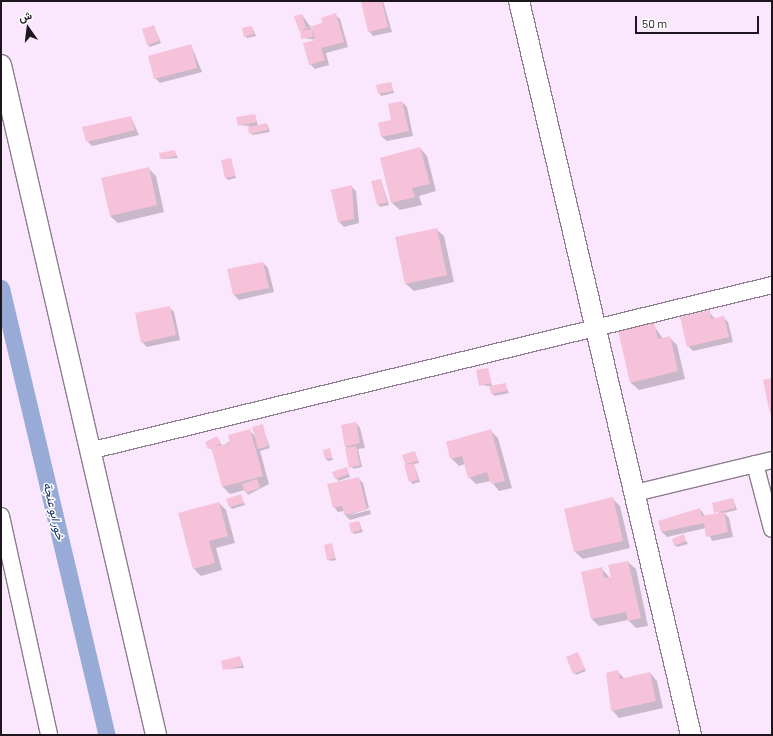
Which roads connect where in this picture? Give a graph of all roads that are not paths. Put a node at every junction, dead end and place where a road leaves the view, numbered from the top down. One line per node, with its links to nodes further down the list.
1 (519, 1): 4 (street)
2 (1, 65): 5 (street)
3 (772, 285): 4 (street)
4 (596, 328): 5 (street); 8 (street)
5 (89, 451): 12 (street)
6 (772, 460): 7 (street)
7 (755, 464): 8 (street); 10 (street)
8 (635, 494): 13 (street)
9 (1, 516): 11 (street)
10 (772, 529)
11 (49, 735)
12 (156, 735)
13 (691, 735)

